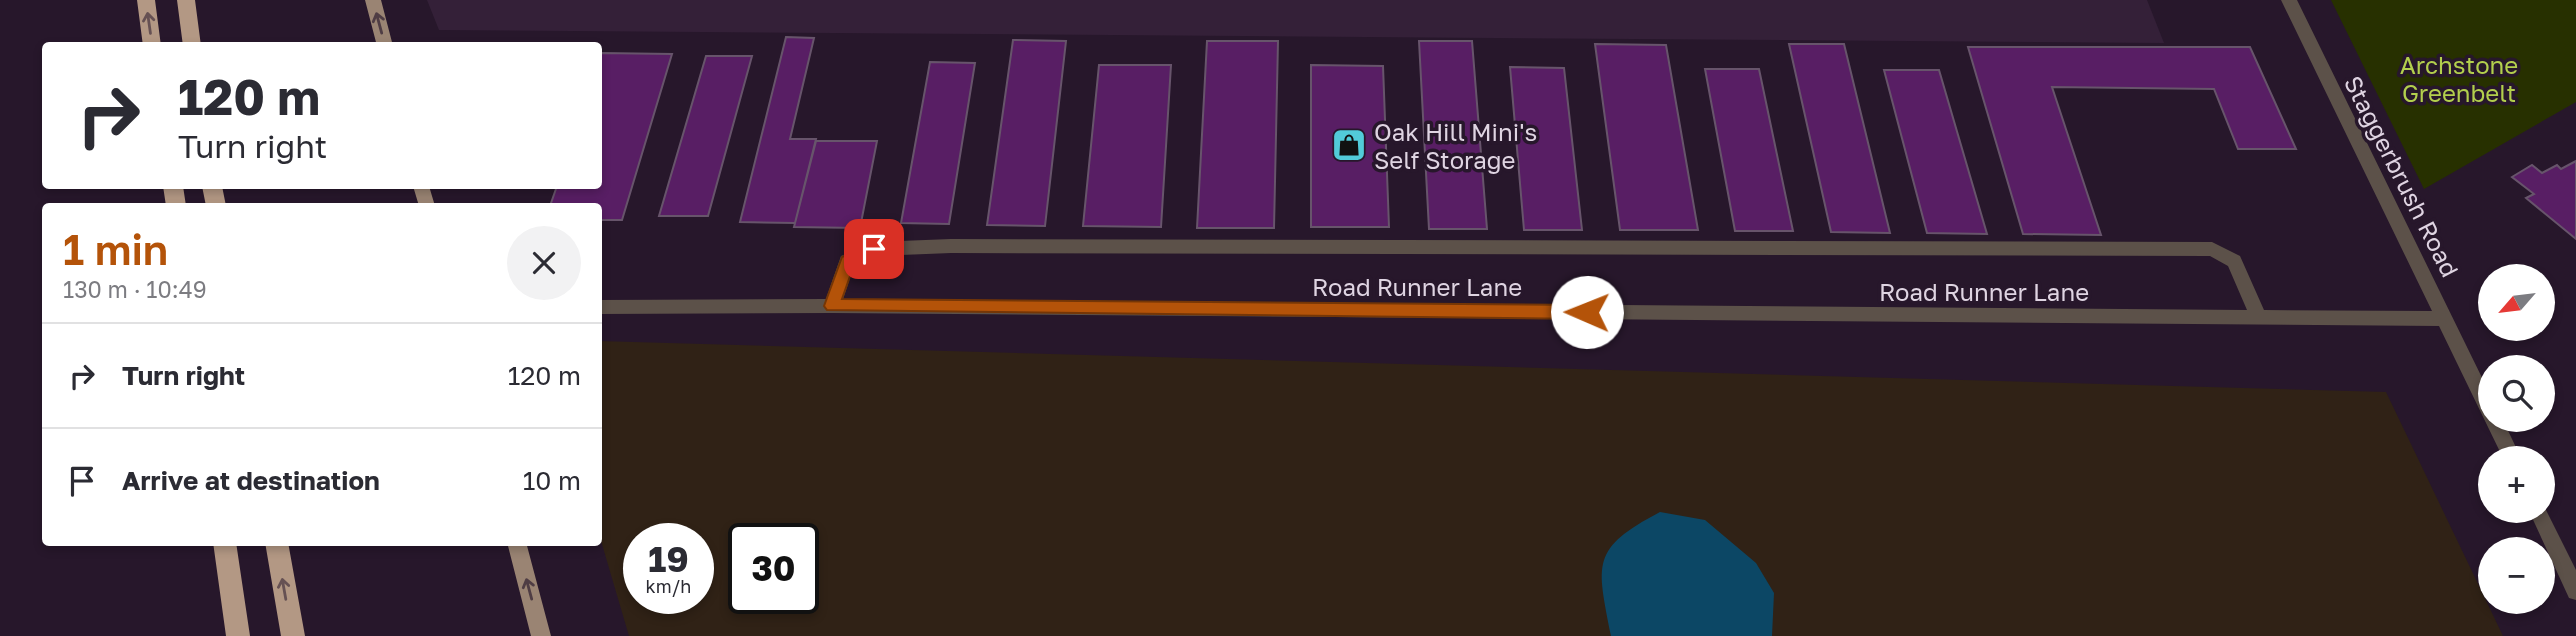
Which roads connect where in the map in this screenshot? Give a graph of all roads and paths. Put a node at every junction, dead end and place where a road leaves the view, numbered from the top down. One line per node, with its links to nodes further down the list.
1 (146, 0): 5 (highway, one-way to 1)
2 (186, 0): 6 (highway)
3 (373, 0): 7 (main road, one-way to 3)
4 (2289, 0): 11 (street, Staggerbrush Road)
5 (151, 42)
6 (191, 42)
7 (384, 42)
8 (832, 306): 9 (street, Road Runner Lane); 10 (street, Road Runner Lane); 10 (street)
9 (602, 307)
10 (2259, 318): 11 (street, Road Runner Lane)
11 (2446, 319): 12 (street, Staggerbrush Road)
12 (2478, 387)
13 (2544, 523): 17 (street)
14 (225, 546): 18 (highway)
15 (277, 546): 19 (highway, one-way to 15)
16 (517, 546): 20 (main road, one-way to 16)
17 (2576, 592)
18 (238, 636)
19 (293, 636)
20 (541, 636)

